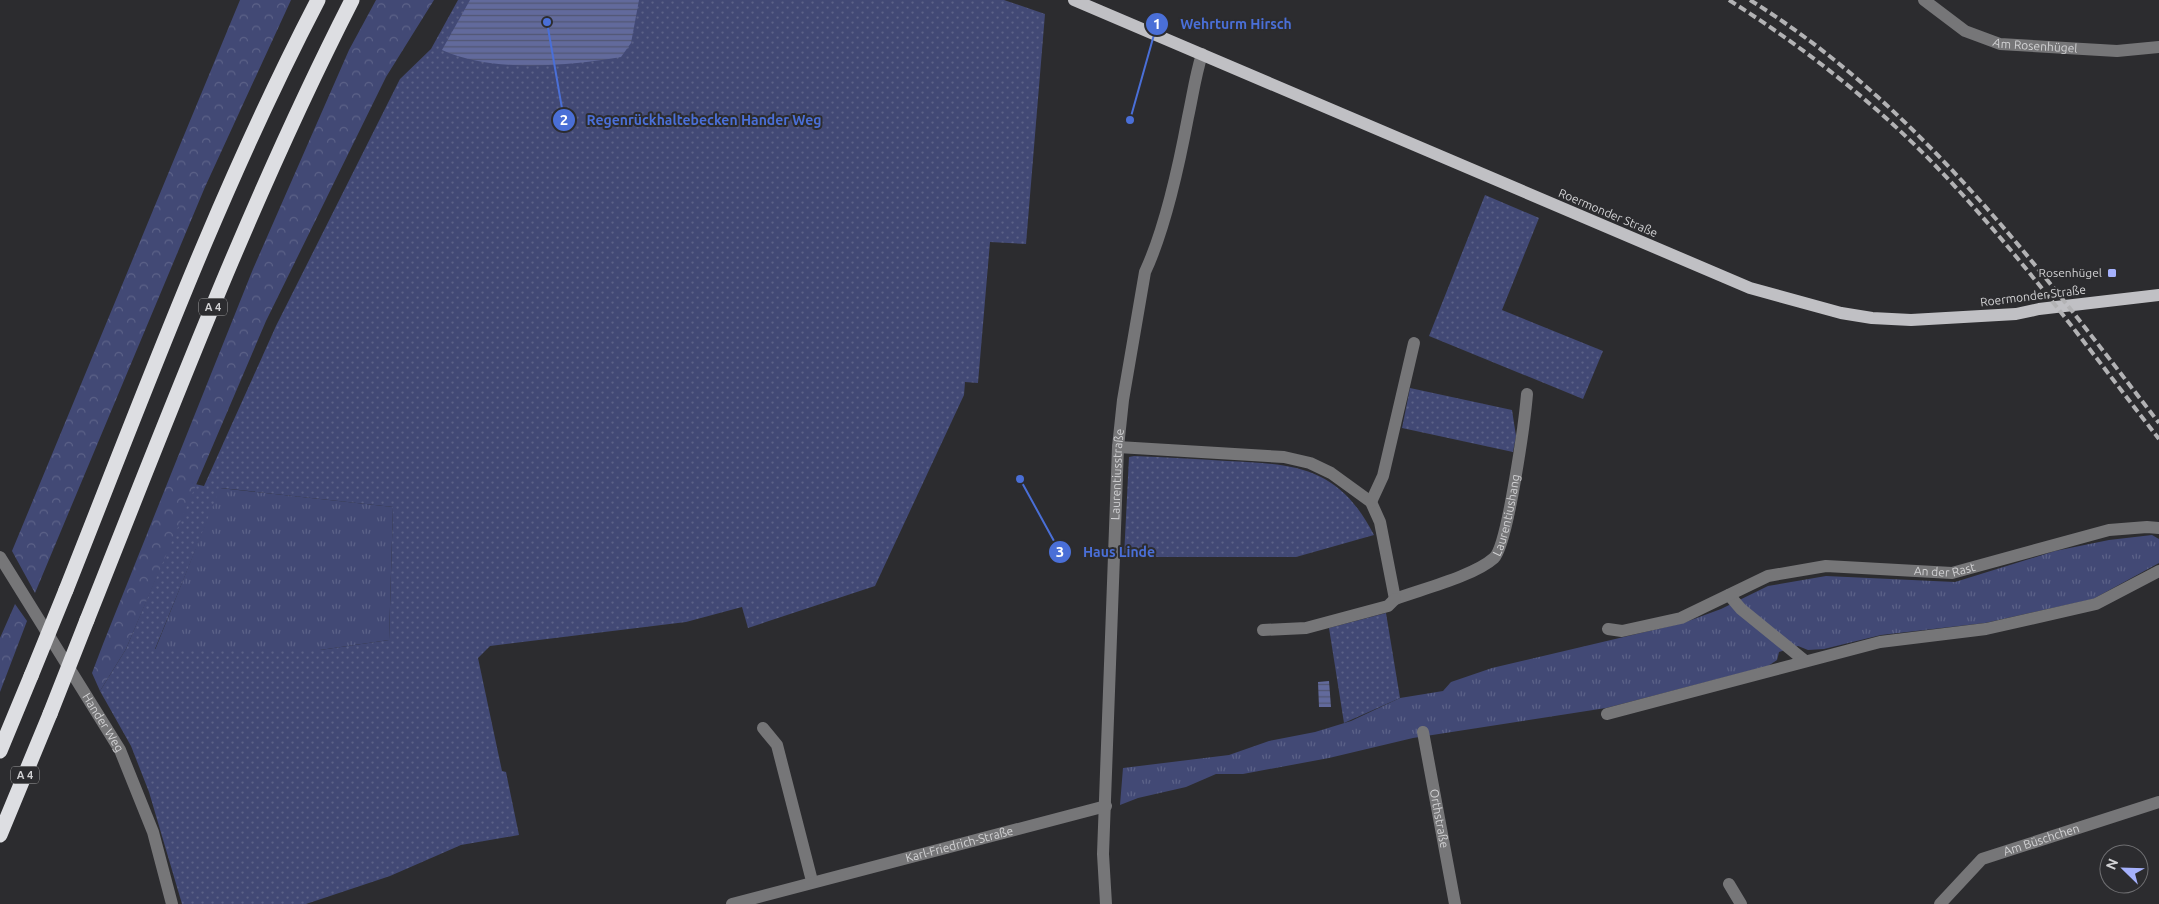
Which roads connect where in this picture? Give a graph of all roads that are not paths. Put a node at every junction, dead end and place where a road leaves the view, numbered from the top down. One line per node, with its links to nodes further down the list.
1 (318, 0): 23 (highway, A 4, bridge)
2 (352, 0): 26 (highway, A 4, bridge)
3 (1074, 0): 6 (main road, Roermonder Straße)
4 (1924, 0): 5 (street, Am Rosenhügel)
5 (2159, 47)
6 (1202, 54): 7 (main road, Roermonder Straße); 10 (street, Laurentiusstraße)
7 (2159, 295)
8 (1414, 343): 11 (street)
9 (1527, 394): 16 (street, Laurentiushang)
10 (1118, 447): 11 (street); 25 (street, Laurentiusstraße)
11 (1371, 502): 16 (street)
12 (2159, 528): 15 (street, An der Rast)
13 (0, 557): 29 (street, Hander Weg)
14 (2159, 571): 19 (street)
15 (1729, 596): 17 (street, An der Rast); 19 (street)
16 (1395, 598): 18 (street, Laurentiushang)
17 (1608, 629)
18 (1263, 630)
19 (1804, 661): 20 (street)
20 (1607, 714)
21 (764, 728): 27 (street)
22 (1422, 732): 32 (street, Orthstraße)
23 (0, 751)
24 (2159, 802): 34 (street, Am Büschchen)
25 (1106, 806): 27 (street, Karl-Friedrich-Straße); 31 (street, Laurentiusstraße)
26 (0, 835)
27 (812, 881): 30 (street, Karl-Friedrich-Straße)
28 (1730, 884): 33 (street)
29 (172, 904)
30 (732, 904)
31 (1106, 904)
32 (1455, 904)
33 (1742, 904)
34 (1940, 904)

